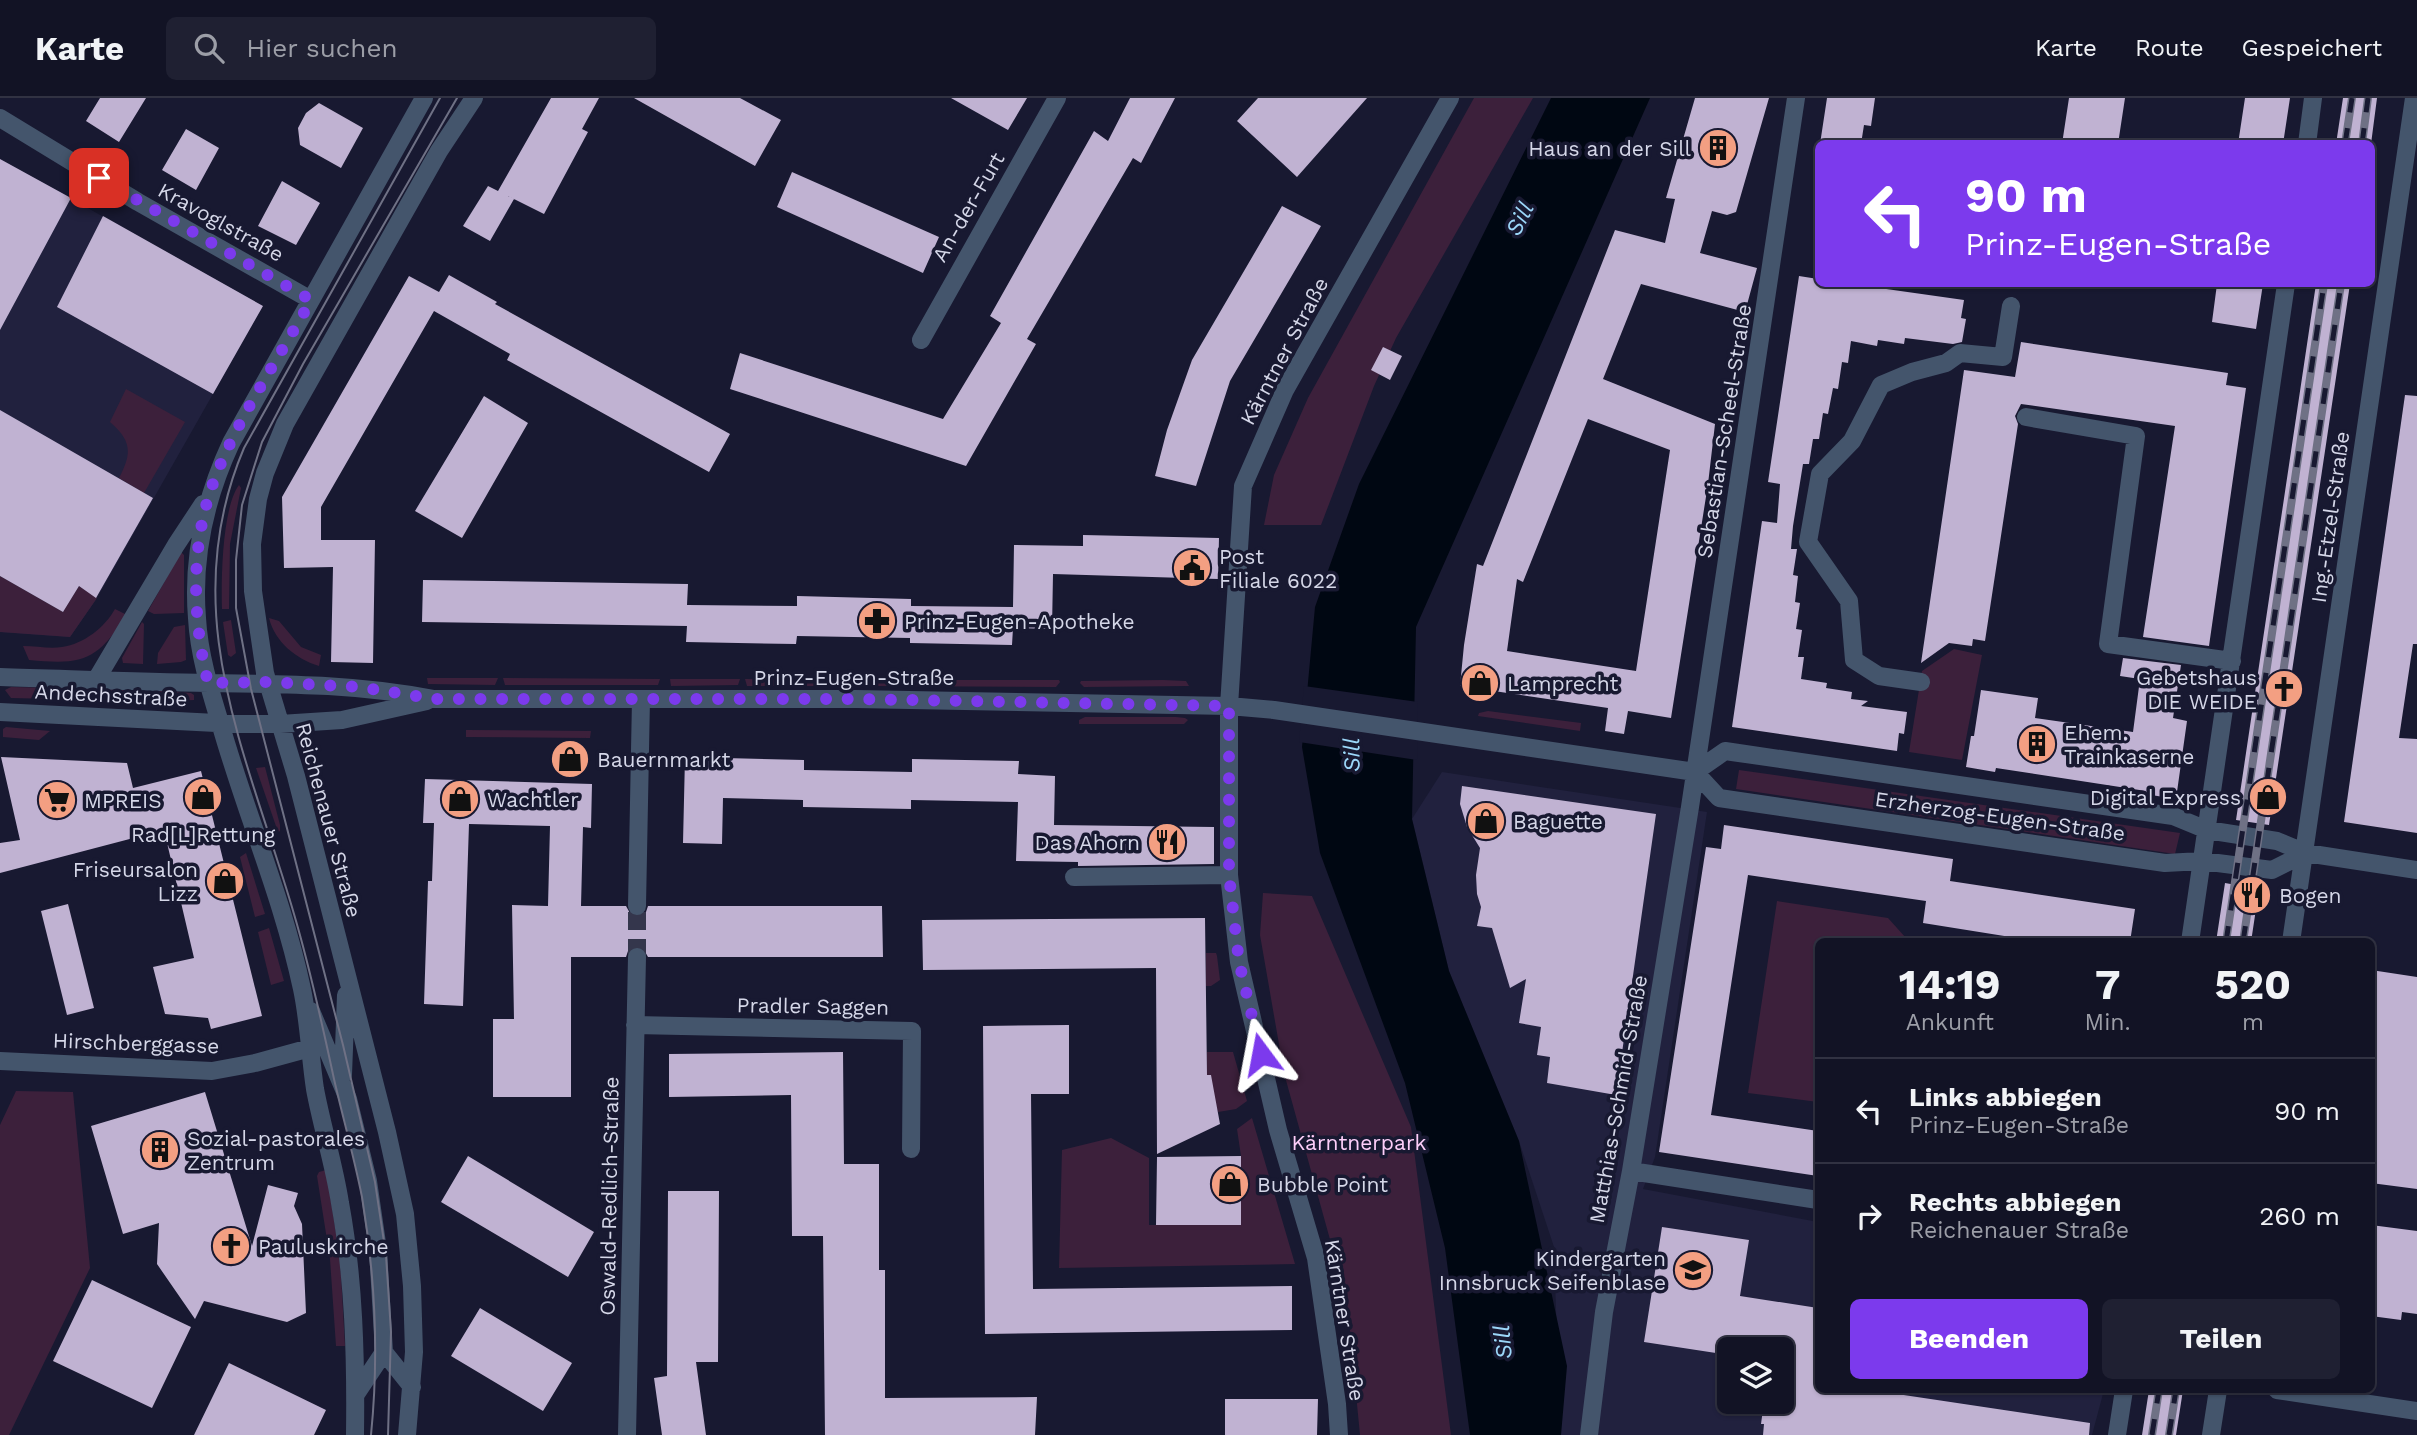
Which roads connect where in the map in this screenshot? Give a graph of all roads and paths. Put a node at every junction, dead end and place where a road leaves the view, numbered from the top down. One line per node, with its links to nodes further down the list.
1 (424, 98): 12 (street)
2 (474, 98): 20 (street, Reichenauer Straße)
3 (1057, 98): 14 (street, An-der-Furt)
4 (1450, 98): 25 (street, Kärntner Straße)
5 (1796, 98): 29 (street, Sebastian-Scheel-Straße)
6 (2314, 98): 9 (street)
7 (2414, 98): 10 (street, Ing.-Etzel-Straße)
8 (0, 118): 12 (street, Kravoglstraße)
9 (2308, 140)
10 (2412, 141): 31 (street, Ing.-Etzel-Straße)
11 (2286, 287): 17 (street)
12 (311, 300): 16 (street)
13 (2011, 306): 21 (street)
14 (921, 340)
15 (2026, 417): 17 (street)
16 (209, 495): 19 (street); 22 (street)
17 (2232, 661): 30 (street)
18 (0, 677): 19 (street, Andechsstraße)
19 (96, 680): 22 (street, Andechsstraße)
20 (267, 682): 22 (street, Prinz-Eugen-Straße); 23 (street, Prinz-Eugen-Straße); 28 (street, Reichenauer Straße)
21 (1921, 682)
22 (208, 683): 27 (street)
23 (434, 699): 24 (street, Prinz-Eugen-Straße); 28 (street, Prinz-Eugen-Straße)
24 (641, 699): 25 (street, Prinz-Eugen-Straße); 36 (street)
25 (1229, 706): 29 (street, Prinz-Eugen-Straße); 34 (street, Kärntner Straße)
26 (0, 712): 27 (street, Andechsstraße)
27 (220, 723): 28 (street, Prinz-Eugen-Straße); 41 (street)
28 (281, 724): 40 (street, Reichenauer Straße)
29 (1695, 772): 30 (street, Erzherzog-Eugen-Straße); 32 (street, Erzherzog-Eugen-Straße); 47 (street, Matthias-Schmid-Straße)
30 (2207, 830): 31 (street, Erzherzog-Eugen-Straße); 32 (street)
31 (2306, 853): 32 (street, Erzherzog-Eugen-Straße); 33 (street, Erzherzog-Eugen-Straße); 38 (street, Ing.-Etzel-Straße)
32 (2202, 861): 37 (street)
33 (2417, 870)
34 (1229, 875): 35 (street); 59 (street, Kärntner Straße)
35 (1074, 877)
36 (637, 906)
37 (2191, 938)
38 (2292, 938)
39 (637, 957): 42 (street, Oswald-Redlich-Straße)
40 (347, 977): 45 (street); 50 (street, Reichenauer Straße)
41 (302, 991): 43 (street); 45 (street)
42 (635, 1025): 46 (street, Pradler Saggen); 58 (street, Oswald-Redlich-Straße)
43 (310, 1048): 44 (street, Hirschberggasse); 54 (street)
44 (0, 1061)
45 (342, 1081): 49 (street)
46 (911, 1149)
47 (1631, 1171): 48 (street); 60 (street, Matthias-Schmid-Straße)
48 (1815, 1200)
49 (384, 1352): 50 (street); 54 (street)
50 (412, 1387): 57 (street, Reichenauer Straße)
51 (2124, 1393): 61 (street)
52 (2218, 1393): 62 (street)
53 (2298, 1393): 55 (street)
54 (356, 1394): 56 (street)
55 (2417, 1410)
56 (355, 1435)
57 (408, 1435)
58 (627, 1435)
59 (1339, 1435)
60 (1589, 1435)
61 (2117, 1435)
62 (2211, 1435)

